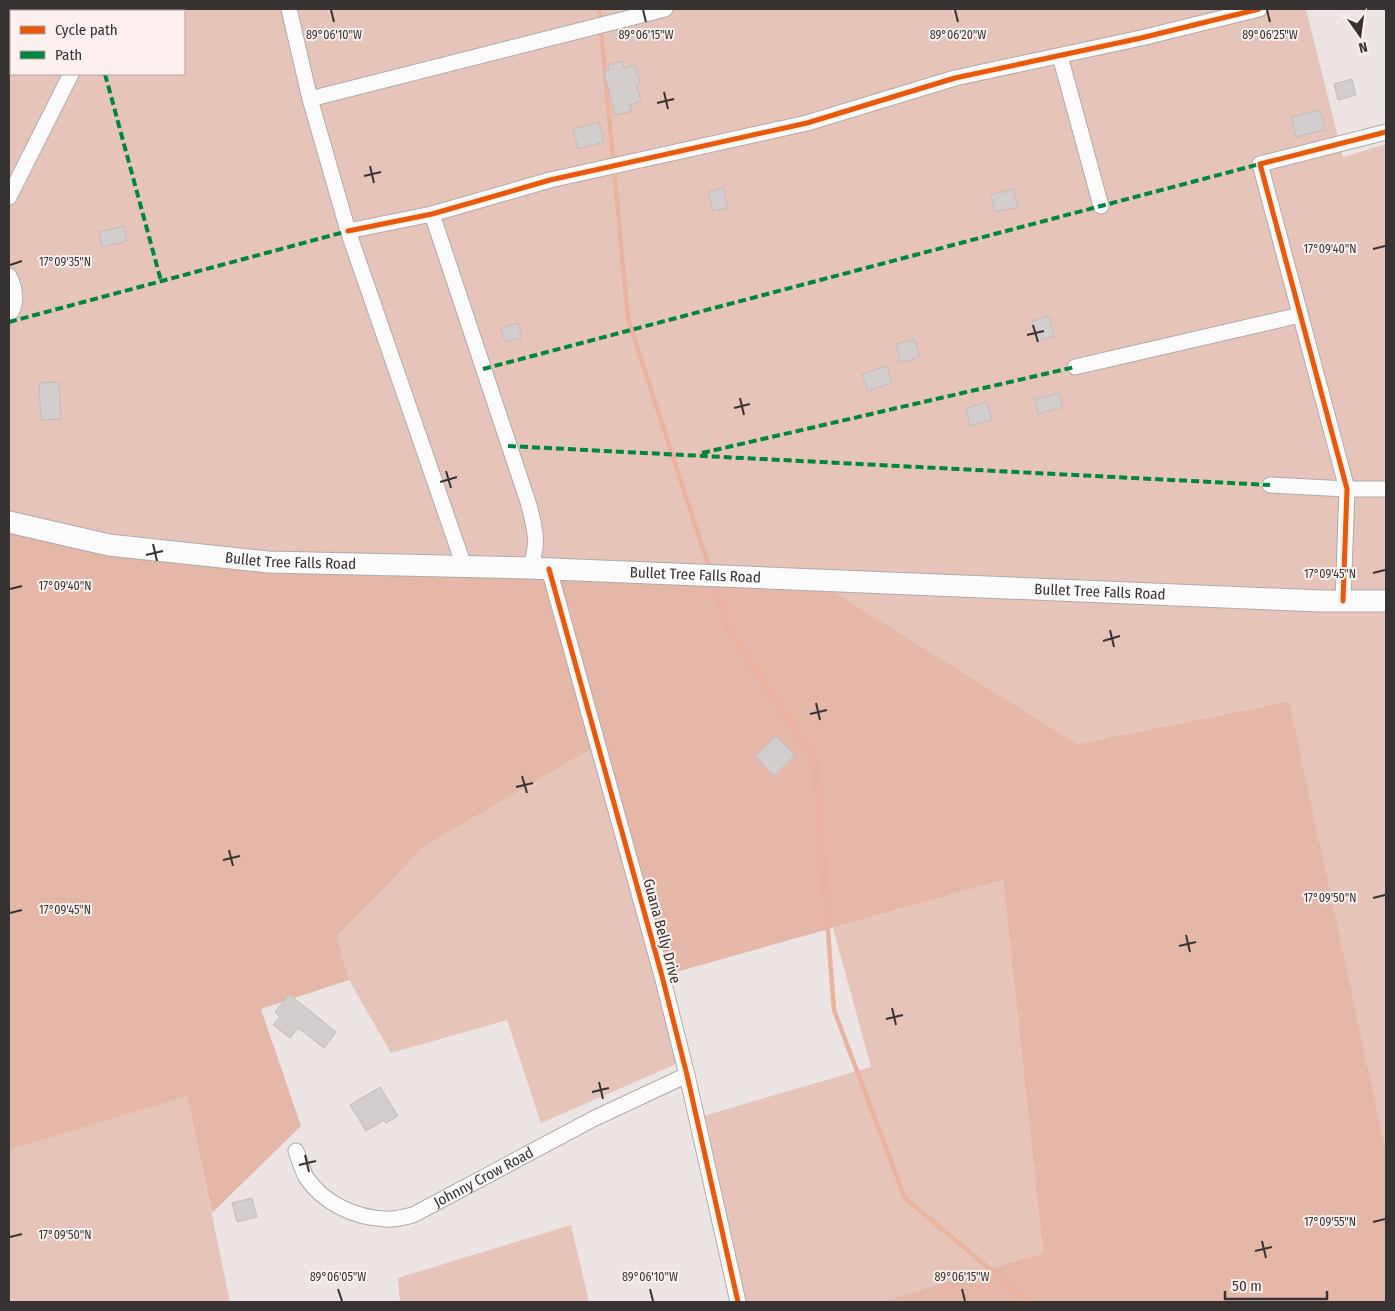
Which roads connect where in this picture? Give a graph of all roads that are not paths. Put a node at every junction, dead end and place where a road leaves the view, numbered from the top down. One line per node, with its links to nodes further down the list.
1 (289, 9): 6 (street)
2 (665, 9): 6 (street)
3 (1259, 9): 4 (street)
4 (1060, 56): 9 (street); 10 (street)
5 (70, 75): 8 (street)
6 (310, 99): 11 (street)
7 (1386, 132): 14 (street)
8 (9, 197)
9 (1101, 206)
10 (432, 214): 11 (street); 21 (street)
11 (348, 231): 20 (street)
12 (9, 276): 13 (street)
13 (9, 315)
14 (1300, 315): 15 (street); 18 (street)
15 (1075, 367)
16 (1270, 485): 18 (street)
17 (1386, 488): 18 (street)
18 (1347, 489): 22 (street)
19 (9, 522): 20 (main road, Bullet Tree Falls Road)
20 (464, 566): 21 (main road, Bullet Tree Falls Road)
21 (539, 568): 22 (main road, Bullet Tree Falls Road); 24 (street, Guana Belly Drive)
22 (1343, 601): 23 (main road, Bullet Tree Falls Road)
23 (1386, 601)
24 (687, 1075): 25 (street, Johnny Crow Road); 26 (street, Guana Belly Drive)
25 (296, 1151)
26 (738, 1302)

